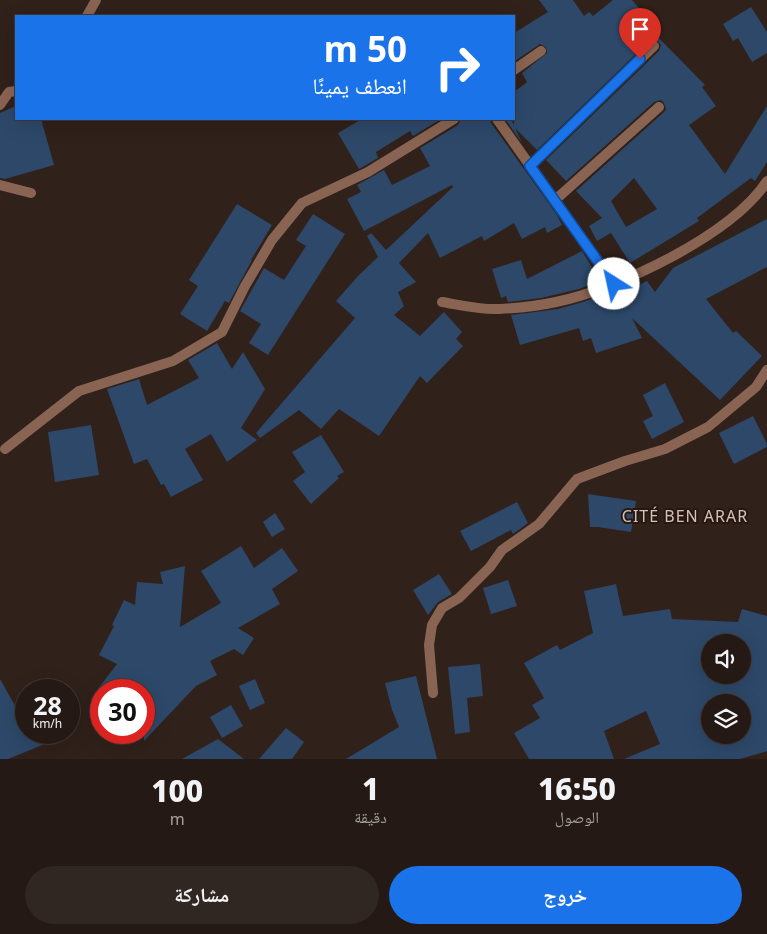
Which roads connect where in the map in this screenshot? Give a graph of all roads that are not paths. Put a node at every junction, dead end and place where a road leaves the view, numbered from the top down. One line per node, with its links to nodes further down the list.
1 (96, 0): 2 (street)
2 (88, 15)
3 (654, 46): 11 (street)
4 (541, 51): 5 (street)
5 (515, 69)
6 (15, 91): 7 (street)
7 (0, 105)
8 (659, 107): 15 (street)
9 (452, 120): 19 (street)
10 (498, 120): 11 (street)
11 (530, 166): 15 (street)
12 (767, 181): 16 (street)
13 (0, 185): 14 (street)
14 (31, 193)
15 (554, 200): 16 (street)
16 (614, 284): 17 (street)
17 (442, 302)
18 (767, 370): 20 (street)
19 (5, 449)
20 (432, 693)

